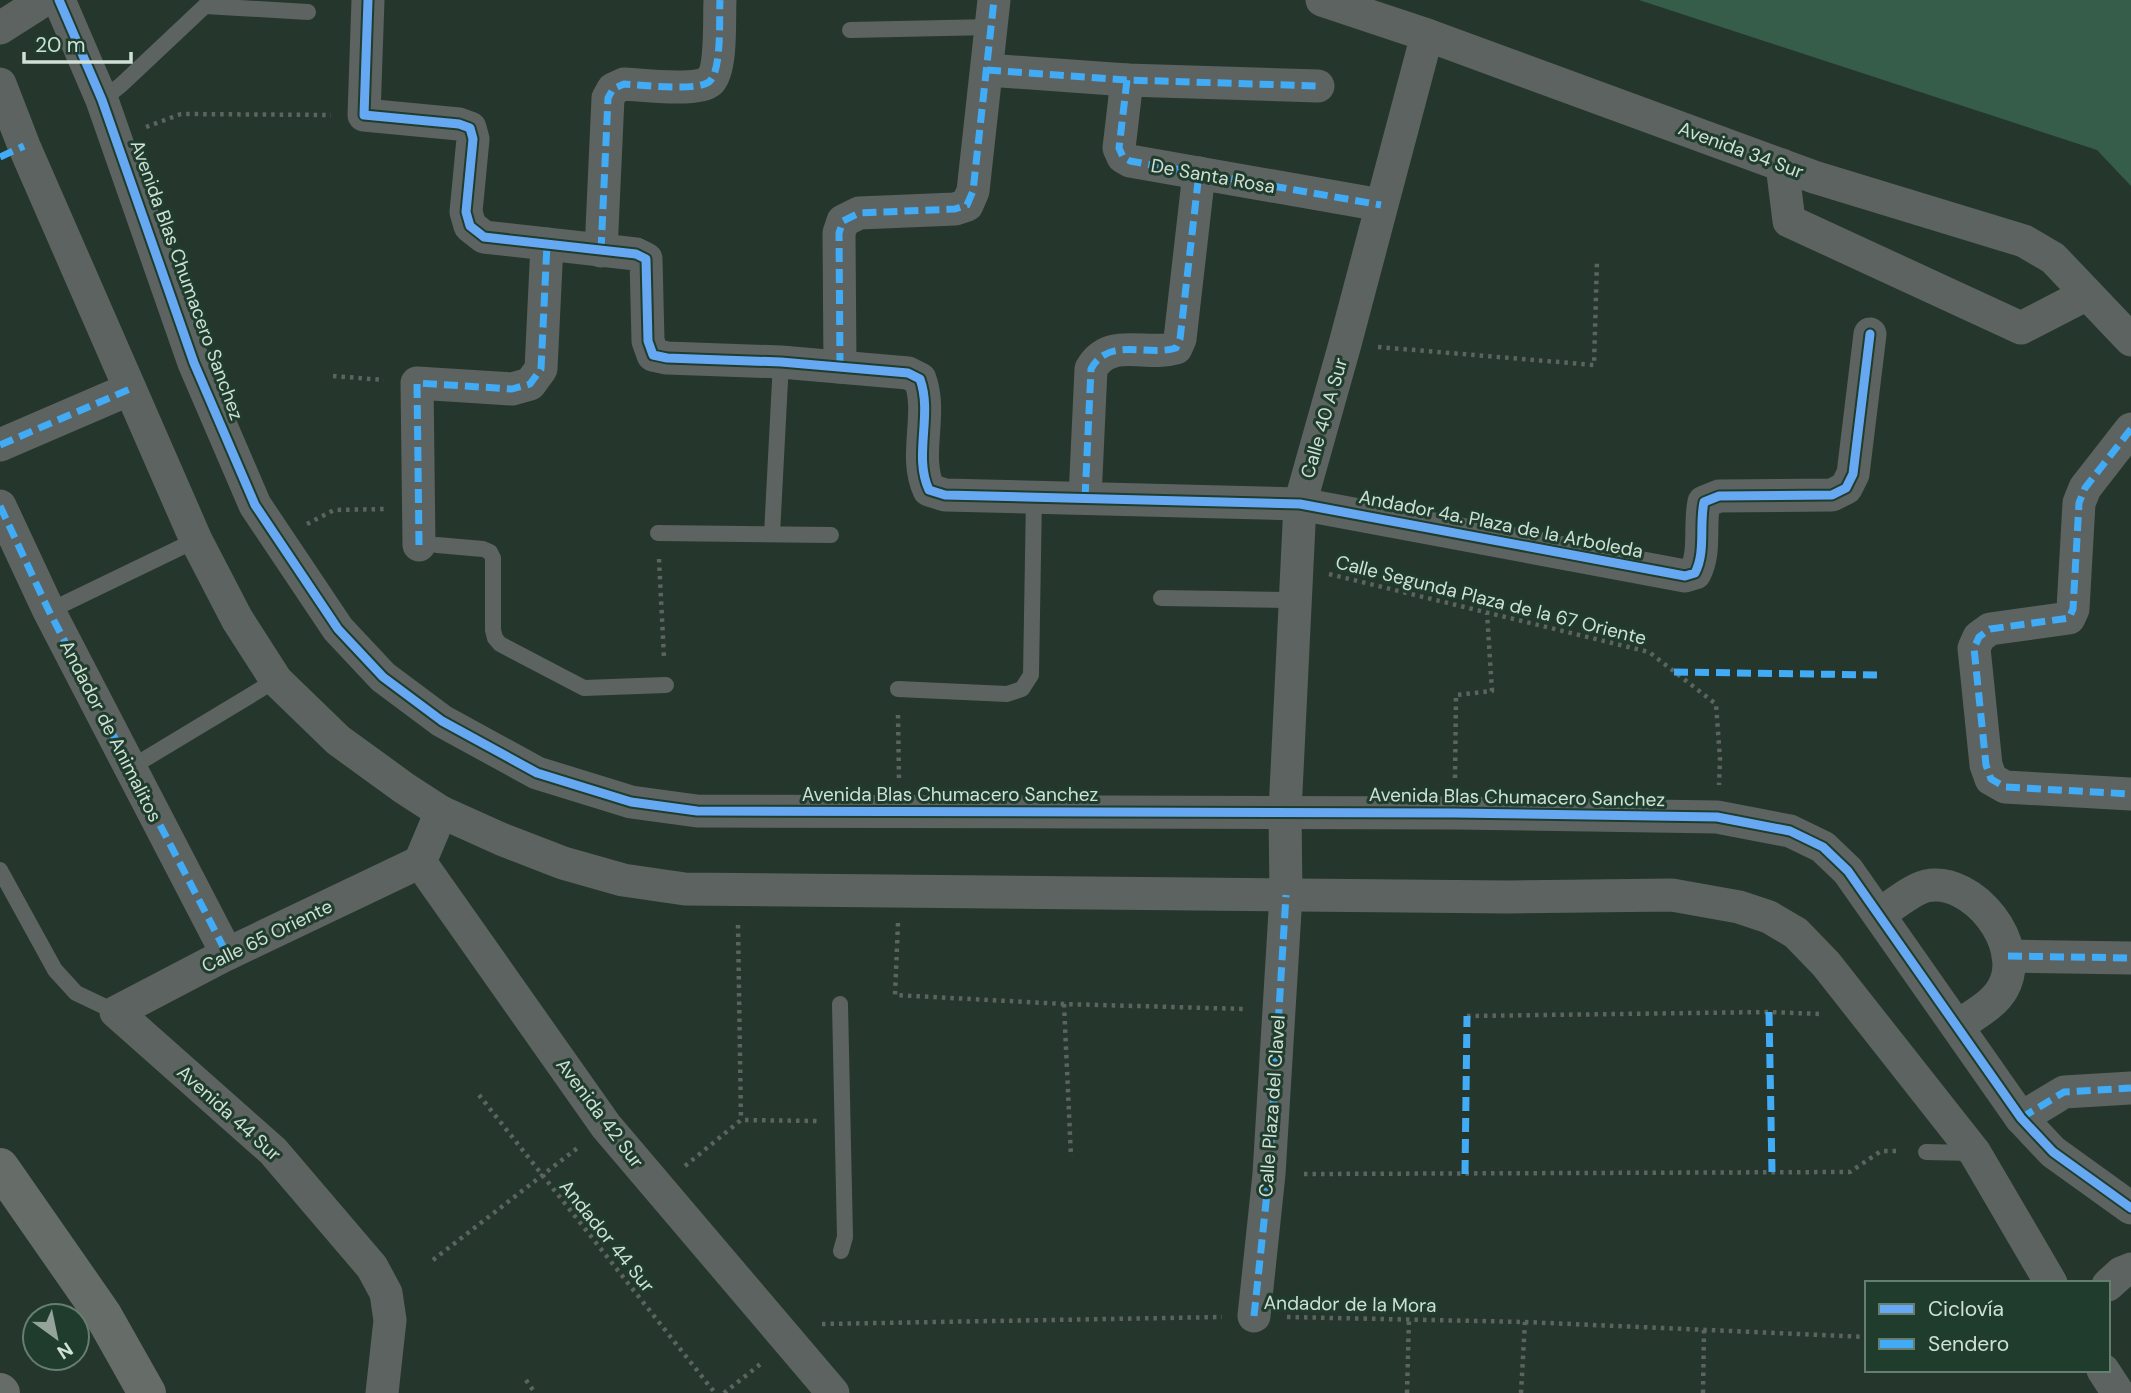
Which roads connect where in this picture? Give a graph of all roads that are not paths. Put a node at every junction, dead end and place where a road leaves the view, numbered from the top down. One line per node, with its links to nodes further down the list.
1 (44, 0): 8 (street)
2 (59, 0): 15 (street, Avenida Blas Chumacero Sanchez)
3 (368, 0): 20 (street)
4 (720, 0): 21 (street)
5 (1322, 0): 10 (street, Avenida 34 Sur)
6 (308, 12): 15 (lane)
7 (993, 14): 9 (lane); 11 (street)
8 (0, 28)
9 (850, 30)
10 (1427, 35): 17 (street, Avenida 34 Sur); 19 (street, Calle 40 A Sur)
11 (987, 70): 12 (street); 26 (street)
12 (1127, 80): 14 (street); 18 (street, De Santa Rosa)
13 (0, 84): 16 (street)
14 (1318, 86)
15 (102, 100): 48 (street, Avenida Blas Chumacero Sanchez)
16 (12, 151): 27 (street)
17 (1782, 165): 22 (street, Avenida 34 Sur); 22 (street)
18 (1199, 173): 19 (street, De Santa Rosa); 31 (street)
19 (1381, 205): 32 (street, Calle 40 A Sur)
20 (547, 244): 21 (street); 38 (street)
21 (601, 251): 25 (street)
22 (2087, 294): 24 (street, Avenida 34 Sur)
23 (1870, 334): 32 (street, Andador 4a. Plaza de la Arboleda)
24 (2131, 340)
25 (781, 362): 26 (street); 35 (lane)
26 (840, 367): 30 (street, Andador 4a. Plaza de la Arboleda)
27 (130, 389): 29 (street); 37 (street)
28 (2131, 429): 46 (street)
29 (0, 445)
30 (1034, 497): 31 (street, Andador 4a. Plaza de la Arboleda); 44 (lane)
31 (1085, 498): 32 (street, Andador 4a. Plaza de la Arboleda)
32 (1300, 504): 40 (street, Calle 40 A Sur)
33 (0, 506): 41 (street, Andador de Animalitos)
34 (658, 533): 35 (lane)
35 (772, 534): 36 (lane)
36 (831, 535)
37 (196, 540): 41 (lane); 42 (street)
38 (428, 545): 43 (lane)
39 (1161, 598): 40 (lane)
40 (1295, 600): 48 (street, Calle 40 A Sur)
41 (49, 611): 45 (street, Andador de Animalitos)
42 (275, 680): 45 (lane); 47 (street)
43 (666, 685)
44 (898, 689)
45 (130, 768): 53 (street, Andador de Animalitos)
46 (2131, 794)
47 (442, 812): 49 (street); 51 (street)
48 (1284, 812): 51 (street, Calle 40 A Sur); 52 (street, Avenida Blas Chumacero Sanchez)
49 (420, 862): 53 (street, Calle 65 Oriente); 73 (street, Avenida 42 Sur)
50 (0, 870): 57 (lane, Avenida 44 Sur)
51 (1286, 895): 62 (street); 69 (street, Calle Plaza del Clavel)
52 (1880, 914): 54 (street); 58 (street, Avenida Blas Chumacero Sanchez)
53 (227, 954): 57 (street, Calle 65 Oriente)
54 (2008, 956): 55 (street); 58 (street)
55 (2131, 958)
56 (841, 1004): 65 (lane)
57 (116, 1012): 72 (street, Avenida 44 Sur)
58 (1958, 1026): 60 (street, Avenida Blas Chumacero Sanchez)
59 (2131, 1088): 60 (street)
60 (2021, 1118): 64 (street, Avenida Blas Chumacero Sanchez)
61 (1926, 1152): 62 (lane)
62 (1975, 1153): 67 (street)
63 (0, 1167): 71 (main road)
64 (2131, 1208)
65 (841, 1251)
66 (2131, 1269): 68 (street)
67 (2050, 1281)
68 (2110, 1283)
69 (1254, 1316)
70 (2104, 1372): 74 (street)
71 (147, 1393)
72 (382, 1393)
73 (833, 1393)
74 (2118, 1393)

